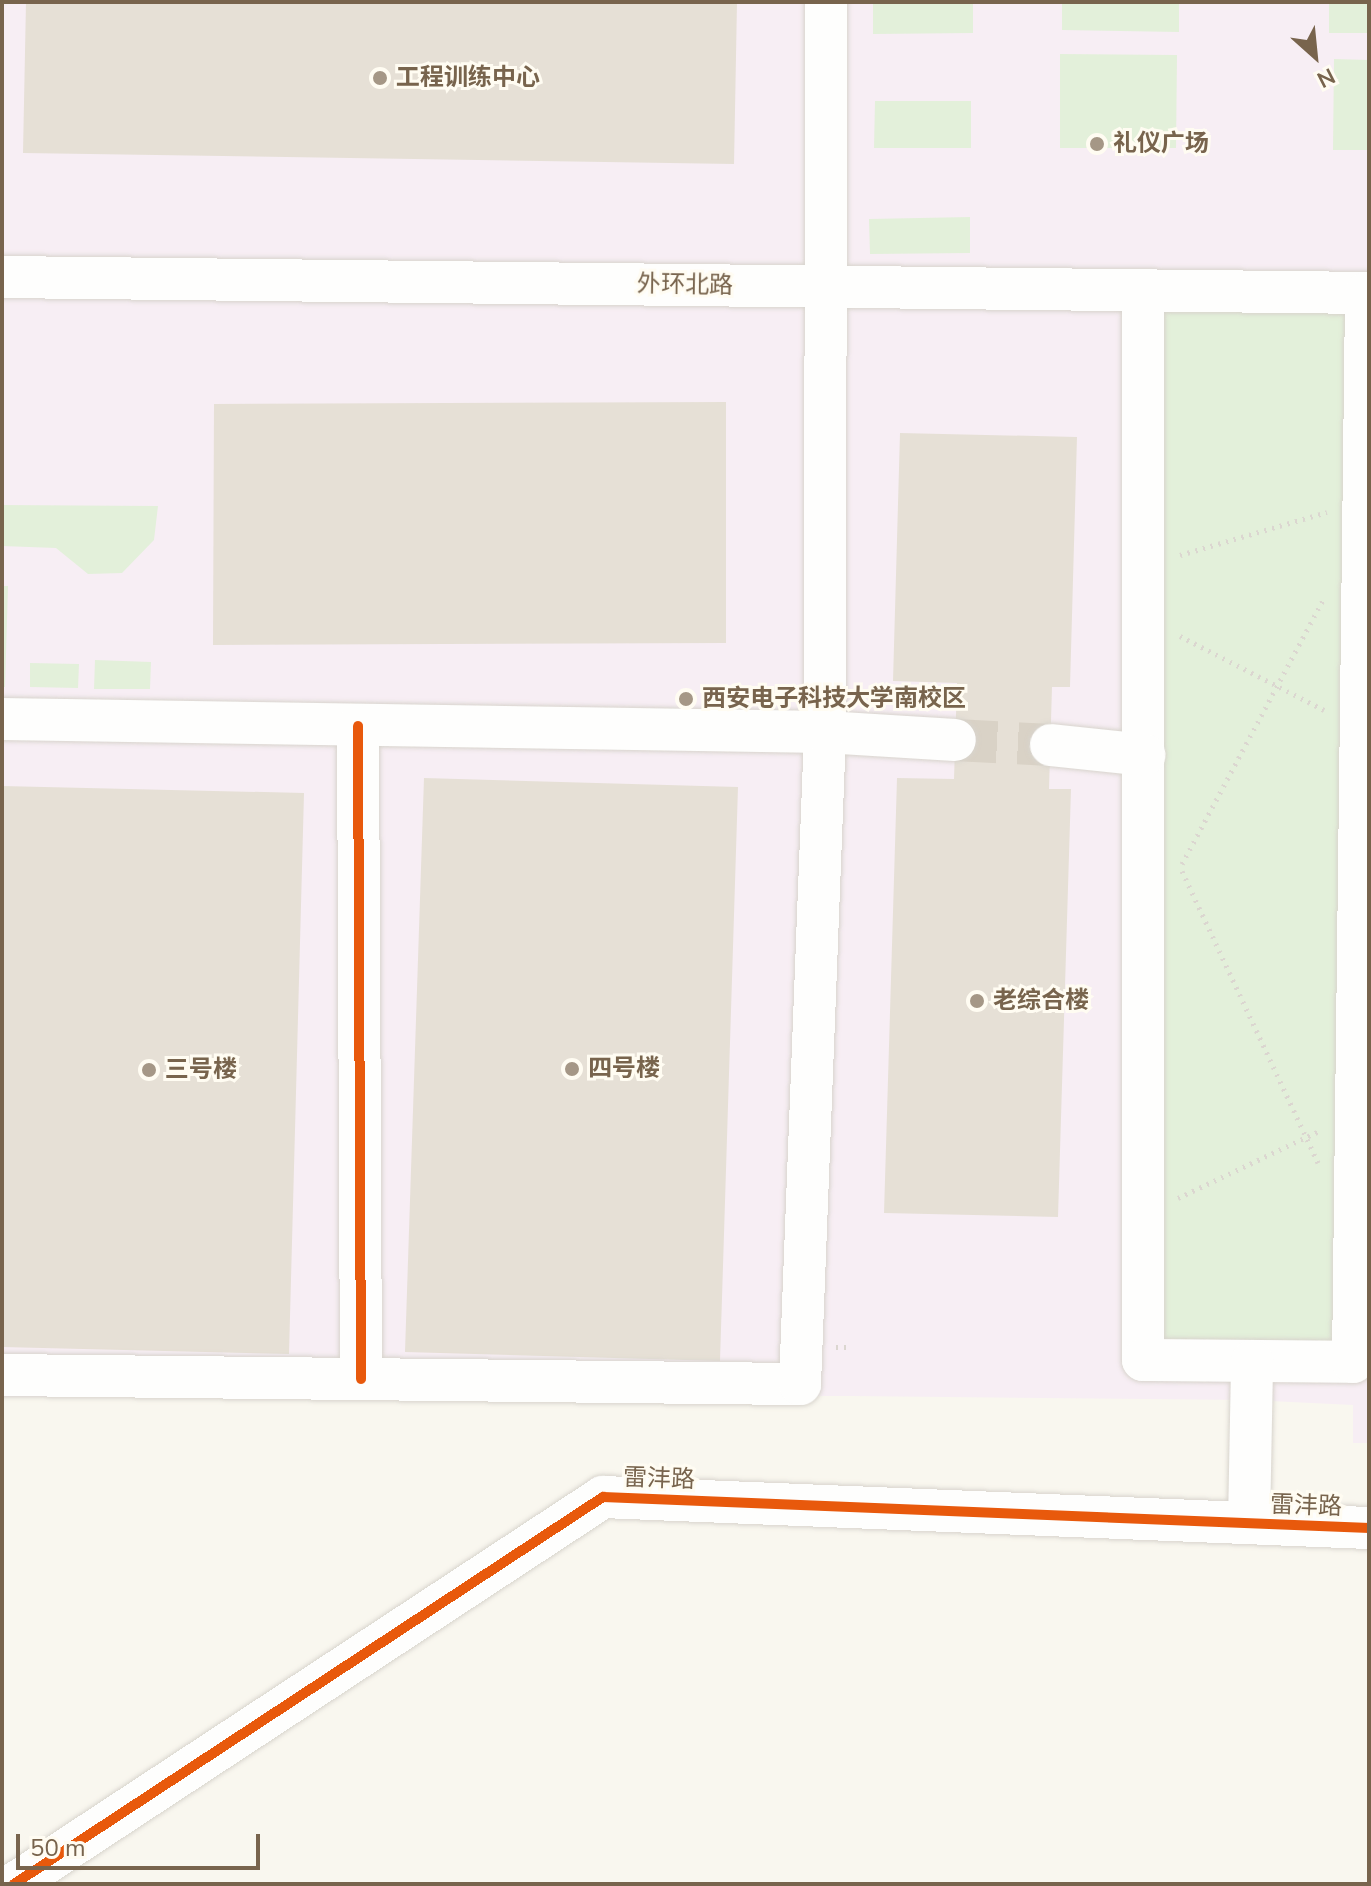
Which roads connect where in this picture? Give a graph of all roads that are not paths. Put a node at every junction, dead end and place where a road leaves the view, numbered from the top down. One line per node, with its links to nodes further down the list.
1 (826, 2): 3 (street)
2 (2, 277): 3 (street, 外环北路)
3 (825, 287): 4 (street, 外环北路); 9 (street)
4 (1143, 290): 5 (street, 外环北路); 12 (street)
5 (1367, 293): 8 (street)
6 (2, 719): 7 (street)
7 (358, 726): 9 (street); 15 (street)
8 (1365, 729): 13 (street)
9 (825, 732): 10 (street); 15 (street)
10 (955, 740)
11 (1051, 745): 12 (street)
12 (1144, 755): 13 (street)
13 (1252, 1361): 16 (street)
14 (2, 1375): 15 (street)
15 (361, 1379)
16 (1249, 1523): 17 (street, 雷沣路); 18 (street, 雷沣路)
17 (1369, 1528)
18 (14, 1884)

